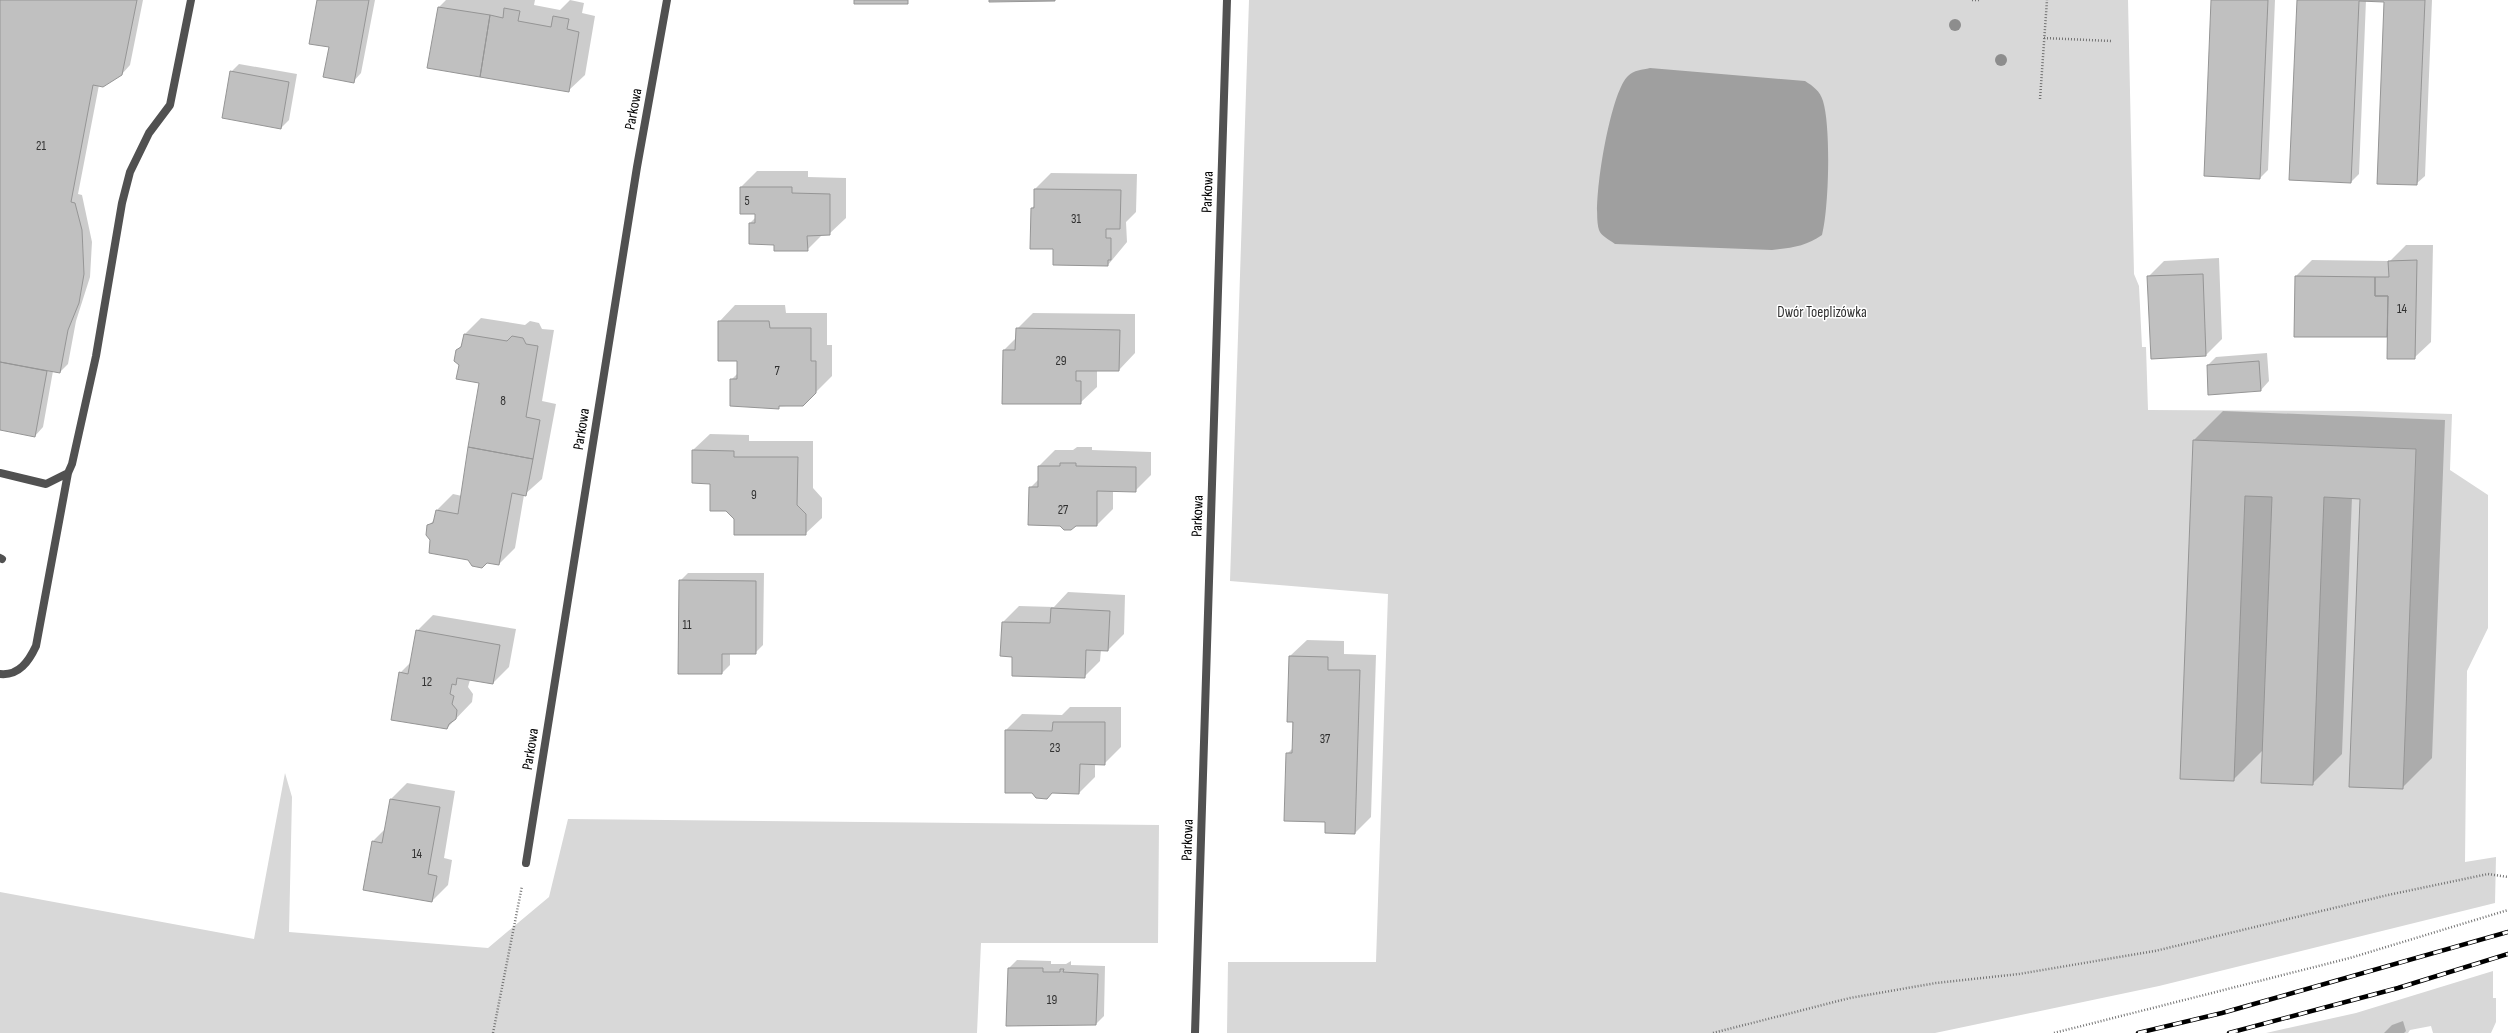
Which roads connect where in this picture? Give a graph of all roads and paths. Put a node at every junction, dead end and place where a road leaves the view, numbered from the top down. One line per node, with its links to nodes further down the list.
1 (191, 0): 11 (street)
2 (667, 0): 13 (street, Parkowa)
3 (1227, 0): 17 (street, Parkowa)
4 (1972, 0): 5 (path)
5 (1979, 0)
6 (2047, 0): 7 (path)
7 (2044, 38): 8 (path); 9 (path)
8 (2111, 41)
9 (2040, 99)
10 (0, 473): 11 (street)
11 (68, 473): 12 (street)
12 (0, 674)
13 (526, 863): 16 (path)
14 (2508, 877): 18 (path)
15 (2508, 910): 19 (path)
16 (493, 1033)
17 (1195, 1033)
18 (1713, 1033)
19 (2054, 1033)

